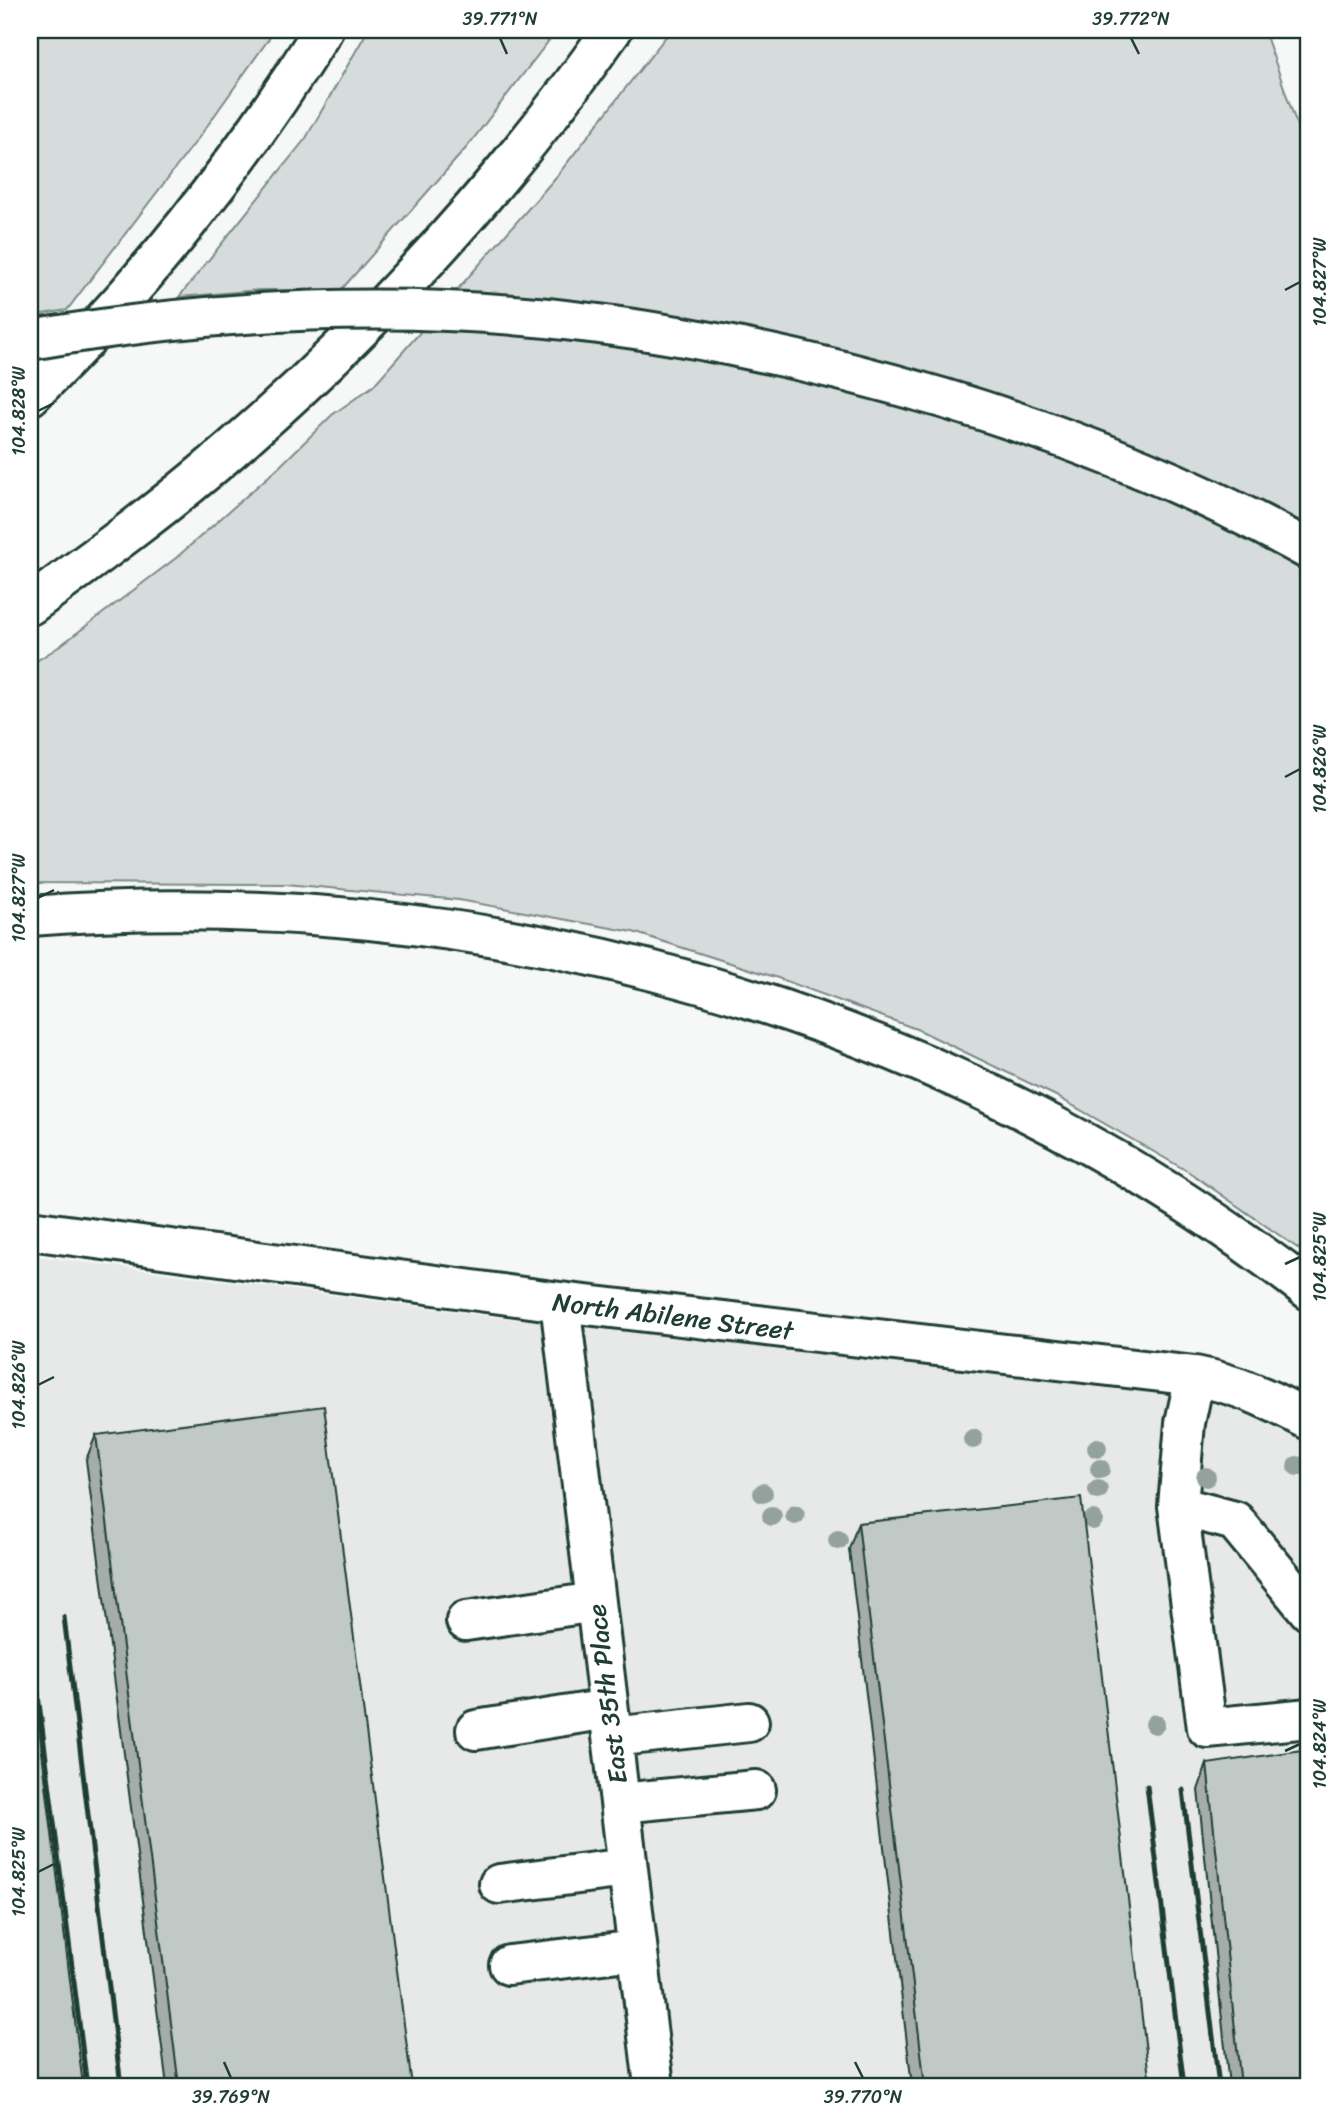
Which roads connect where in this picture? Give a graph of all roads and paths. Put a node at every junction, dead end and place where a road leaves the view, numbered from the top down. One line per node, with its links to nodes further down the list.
1 (323, 30): 4 (main road)
2 (612, 30): 6 (main road)
3 (30, 340): 5 (main road, bridge)
4 (30, 396)
5 (1309, 550)
6 (30, 605)
7 (30, 916): 9 (main road)
8 (30, 1230): 10 (main road, North Abilene Street)
9 (1309, 1290)
10 (560, 1302): 11 (main road, North Abilene Street); 14 (main road, East 35th Place)
11 (1195, 1376): 12 (main road, North Abilene Street); 13 (main road)
12 (1309, 1420)
13 (1178, 1506): 15 (main road); 17 (main road)
14 (596, 1602): 16 (main road); 19 (main road, East 35th Place)
15 (1309, 1611)
16 (466, 1620)
17 (1309, 1718)
18 (748, 1722): 19 (main road)
19 (610, 1723): 20 (main road); 22 (main road, East 35th Place)
20 (475, 1730)
21 (756, 1790): 22 (main road)
22 (620, 1803): 23 (main road, East 35th Place)
23 (627, 1867): 24 (main road); 25 (main road, East 35th Place)
24 (499, 1884)
25 (637, 1950): 26 (main road); 27 (main road, East 35th Place)
26 (509, 1965)
27 (653, 2086)

